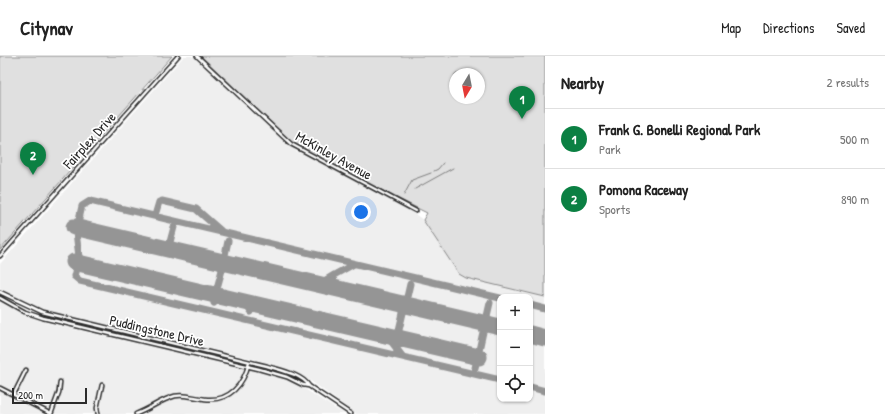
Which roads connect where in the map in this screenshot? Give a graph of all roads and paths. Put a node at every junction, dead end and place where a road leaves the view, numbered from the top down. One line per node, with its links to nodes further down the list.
1 (177, 56): 4 (street, Fairplex Drive)
2 (197, 56): 3 (street, McKinley Avenue)
3 (416, 211)
4 (0, 256)
5 (0, 292): 7 (street, Puddingstone Drive)
6 (0, 298): 8 (street, Puddingstone Drive)
7 (249, 362): 8 (street); 12 (street, Puddingstone Drive)
8 (248, 366): 12 (street, Puddingstone Drive); 17 (street)
9 (26, 370): 14 (street)
10 (60, 382): 15 (street)
11 (102, 385): 16 (street)
12 (309, 386): 18 (street, Puddingstone Drive)
13 (0, 388): 14 (street)
14 (14, 394): 15 (street)
15 (51, 414)
16 (98, 414)
17 (136, 414)
18 (351, 414)

